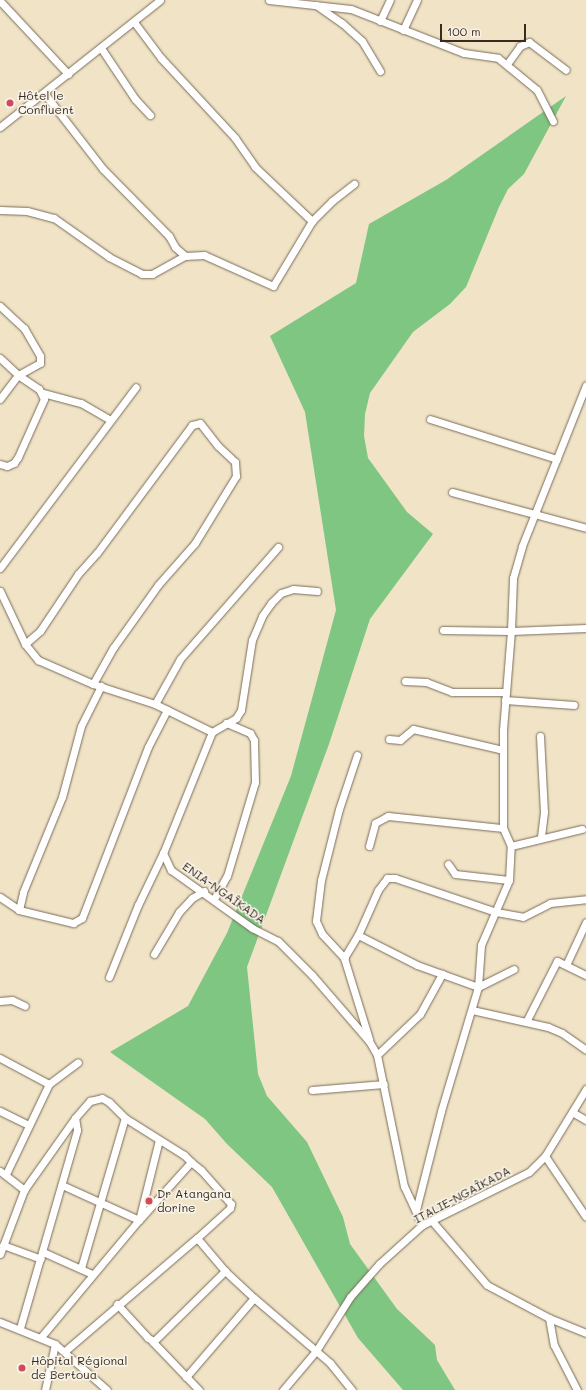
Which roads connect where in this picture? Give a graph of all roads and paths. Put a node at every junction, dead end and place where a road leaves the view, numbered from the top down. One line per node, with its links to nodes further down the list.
1 (160, 0): 9 (street)
2 (269, 0): 6 (street)
3 (390, 0): 8 (street)
4 (417, 0): 10 (street)
5 (0, 1): 15 (street)
6 (291, 1): 7 (street)
7 (319, 3): 8 (street); 14 (street)
8 (380, 21): 10 (street)
9 (134, 22): 11 (street); 22 (street)
10 (403, 30): 12 (street)
11 (100, 48): 15 (street); 17 (street)
12 (507, 64): 13 (street); 18 (street)
13 (566, 70)
14 (380, 71)
15 (68, 74): 16 (street)
16 (44, 93): 19 (street); 23 (street)
17 (150, 115)
18 (553, 121)
19 (0, 127)
20 (354, 184): 22 (street)
21 (0, 210): 23 (street)
22 (312, 221): 23 (street)
23 (184, 256)
24 (0, 306): 26 (street)
25 (0, 358): 26 (street)
26 (18, 375): 29 (street); 30 (street)
27 (586, 385): 33 (street)
28 (136, 387): 32 (street)
29 (43, 393): 32 (street); 34 (street)
30 (0, 399)
31 (430, 419): 33 (street)
32 (111, 420): 39 (street)
33 (557, 459): 36 (street)
34 (0, 464)
35 (452, 492): 36 (street)
36 (536, 515): 37 (street); 44 (street)
37 (586, 528)
38 (278, 547): 51 (street)
39 (0, 568)
40 (318, 590): 54 (street)
41 (0, 592): 45 (street)
42 (586, 628): 44 (street)
43 (443, 630): 44 (street)
44 (511, 631): 49 (street)
45 (25, 644): 47 (street); 47 (street)
46 (405, 681): 49 (street)
47 (93, 684): 48 (street)
48 (102, 686): 51 (street); 72 (street)
49 (506, 692): 50 (street)
50 (505, 700): 52 (street); 58 (street)
51 (155, 704): 53 (street)
52 (574, 705)
53 (167, 710): 55 (street); 72 (street)
54 (226, 723): 55 (street); 70 (street)
55 (212, 732): 65 (street)
56 (540, 736): 62 (street)
57 (389, 738): 58 (street)
58 (503, 750): 60 (street)
59 (358, 755): 77 (street)
60 (503, 828): 63 (street); 64 (street)
61 (582, 829): 62 (street)
62 (541, 837): 64 (street)
63 (369, 846)
64 (511, 846): 67 (street)
65 (163, 853): 68 (street, ENIA-NGAÎKADA); 82 (street)
66 (448, 864): 67 (street)
67 (509, 880): 73 (street)
68 (204, 891): 70 (street, ENIA-NGAÎKADA); 76 (street)
69 (0, 897): 72 (street)
70 (214, 899): 88 (street, ENIA-NGAÎKADA)
71 (586, 899): 73 (street)
72 (19, 910)
73 (496, 912): 75 (street); 83 (street)
74 (586, 922): 78 (street)
75 (358, 935): 77 (street); 80 (street)
76 (154, 954)
77 (344, 958): 88 (street)
78 (566, 964): 81 (street); 87 (street)
79 (514, 969): 83 (street)
80 (442, 974): 83 (street); 90 (street)
81 (586, 975)
82 (109, 977)
83 (478, 987): 86 (street)
84 (0, 1000): 85 (street)
85 (26, 1006)
86 (472, 1010): 87 (street); 111 (street)
87 (527, 1020): 89 (street)
88 (370, 1041): 90 (street, ENIA-NGAÎKADA)
89 (586, 1050)
90 (378, 1055): 94 (street, ENIA-NGAÎKADA)
91 (0, 1058): 93 (street)
92 (78, 1062): 93 (street)
93 (49, 1084): 102 (street)
94 (384, 1084): 96 (street); 111 (street, ENIA-NGAÎKADA)
95 (586, 1089): 98 (street, ITALIE-NGAÎKADA)
96 (312, 1090)
97 (0, 1111): 102 (street)
98 (572, 1112): 101 (street); 104 (street, ITALIE-NGAÎKADA)
99 (75, 1118): 100 (street); 107 (street); 108 (street)
100 (125, 1118): 103 (street); 109 (street)
101 (586, 1120)
102 (30, 1126): 106 (street)
103 (159, 1140): 105 (street); 113 (street)
104 (545, 1156): 110 (street); 114 (street, ITALIE-NGAÎKADA)
105 (191, 1162): 113 (street); 116 (street)
106 (3, 1173): 108 (street)
107 (62, 1185): 109 (street); 119 (street)
108 (24, 1190): 117 (street)
109 (100, 1203): 113 (street); 120 (street)
110 (582, 1206): 112 (street)
111 (416, 1210): 115 (street, ENIA-NGAÎKADA)
112 (586, 1217)
113 (139, 1220): 122 (street)
114 (432, 1221): 115 (street, ITALIE-NGAÎKADA); 125 (street)
115 (422, 1226): 133 (street, ITALIE-NGAÎKADA)
116 (196, 1238): 121 (street); 124 (street)
117 (2, 1241): 118 (street); 119 (street)
118 (0, 1254)
119 (42, 1255): 120 (street); 127 (street)
120 (81, 1268): 122 (street)
121 (225, 1271): 123 (street); 130 (street)
122 (92, 1274): 129 (street)
123 (254, 1298): 133 (street); 134 (street)
124 (117, 1304): 130 (street); 132 (street)
125 (549, 1318): 128 (street); 140 (street)
126 (0, 1322): 127 (street)
127 (20, 1328): 129 (street)
128 (586, 1334)
129 (42, 1337): 131 (street)
130 (152, 1341): 134 (street)
131 (55, 1344): 132 (street); 135 (street)
132 (65, 1351): 136 (street)
133 (316, 1351): 138 (street, ITALIE-NGAÎKADA); 139 (street)
134 (186, 1377): 137 (street)
135 (45, 1390)
136 (107, 1390)
137 (199, 1390)
138 (282, 1390)
139 (352, 1390)
140 (577, 1390)

